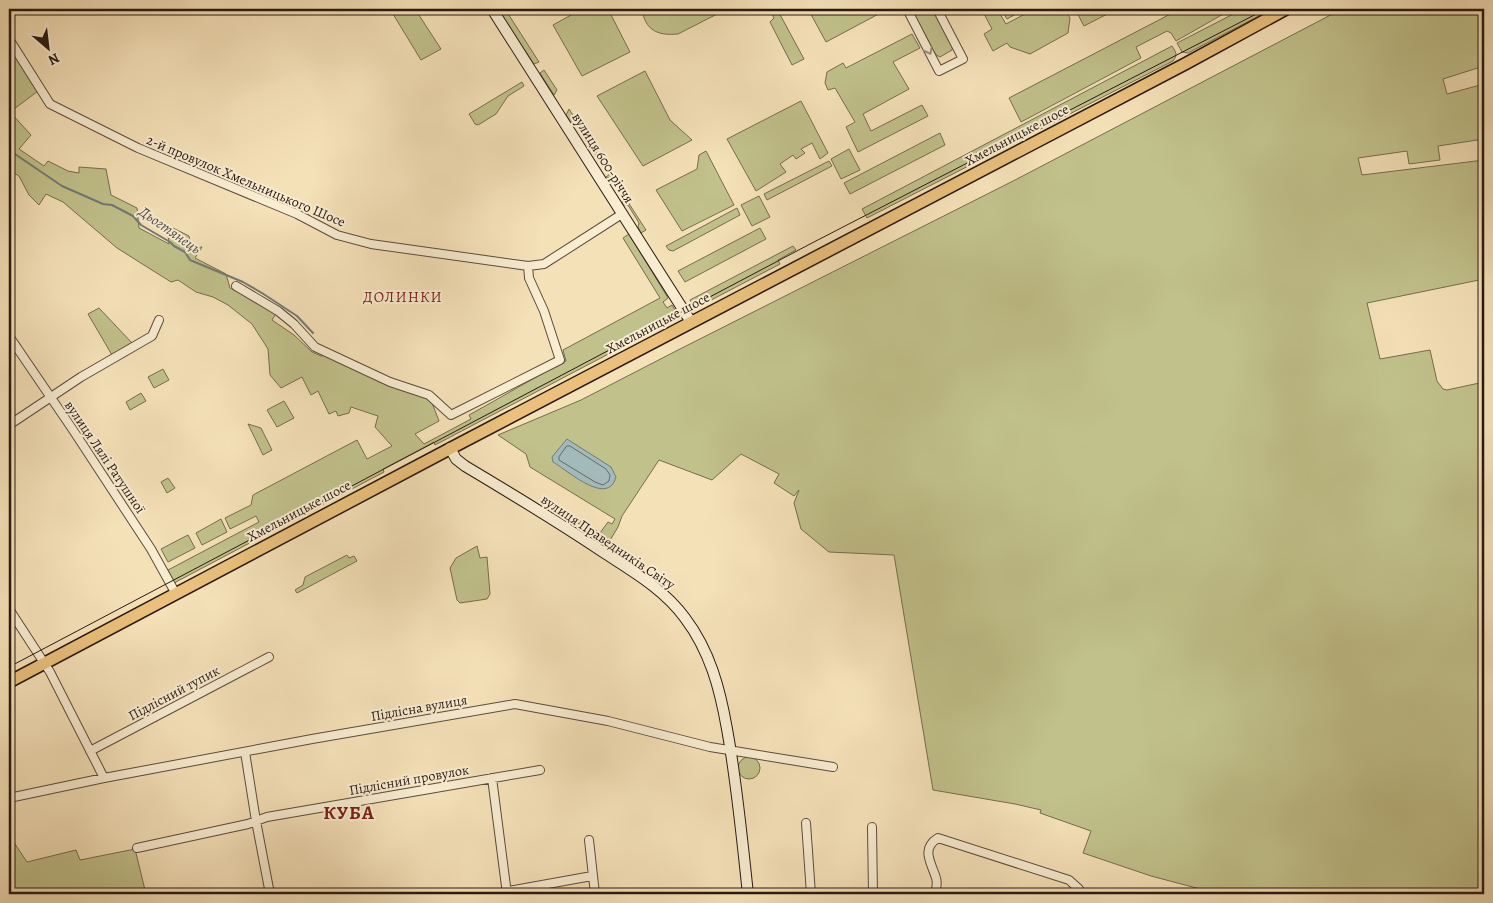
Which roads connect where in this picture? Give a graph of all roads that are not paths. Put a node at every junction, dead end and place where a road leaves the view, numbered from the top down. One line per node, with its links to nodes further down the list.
1 (492, 9): 6 (main road, вулиця 600-річчя)
2 (907, 9): 3 (street, one-way to 3)
3 (937, 9)
4 (1286, 9): 10 (main road, Хмельницьке шосе)
5 (9, 40): 7 (street, 2-й провулок Хмельницького Шосе)
6 (622, 214): 7 (street, 2-й провулок Хмельницького Шосе); 10 (main road, вулиця 600-річчя)
7 (528, 266): 8 (street)
8 (236, 286)
9 (159, 320): 12 (street)
10 (691, 322): 14 (main road, Хмельницьке шосе)
11 (9, 336): 12 (street, вулиця Лялі Ратушної)
12 (50, 397): 13 (street); 15 (street, вулиця Лялі Ратушної)
13 (9, 425)
14 (450, 448): 15 (main road, Хмельницьке шосе); 21 (main road, вулиця Праведників Світу)
15 (176, 594): 18 (main road, Хмельницьке шосе)
16 (9, 609): 18 (street)
17 (269, 657): 20 (street, Підлісний тупик)
18 (44, 664): 19 (main road, Хмельницьке шосе); 20 (street)
19 (9, 682)
20 (90, 750): 25 (street)
21 (732, 751): 22 (street, Підлісна вулиця); 23 (street, Підлісна вулиця); 39 (main road, вулиця Праведників Світу)
22 (245, 752): 25 (street, Підлісна вулиця); 28 (street)
23 (833, 767)
24 (540, 770): 26 (street, Підлісний провулок)
25 (104, 778): 27 (street, Підлісна вулиця)
26 (492, 778): 28 (street, Підлісний провулок); 35 (street)
27 (9, 798)
28 (256, 822): 32 (street, Підлісний провулок); 36 (street)
29 (806, 823): 40 (street)
30 (872, 827): 41 (street)
31 (589, 840): 33 (street)
32 (137, 848)
33 (592, 876): 35 (street); 38 (street)
34 (1079, 889): 42 (street)
35 (507, 893): 37 (street)
36 (270, 894)
37 (492, 894)
38 (594, 894)
39 (748, 894)
40 (811, 894)
41 (873, 894)
42 (935, 894)

